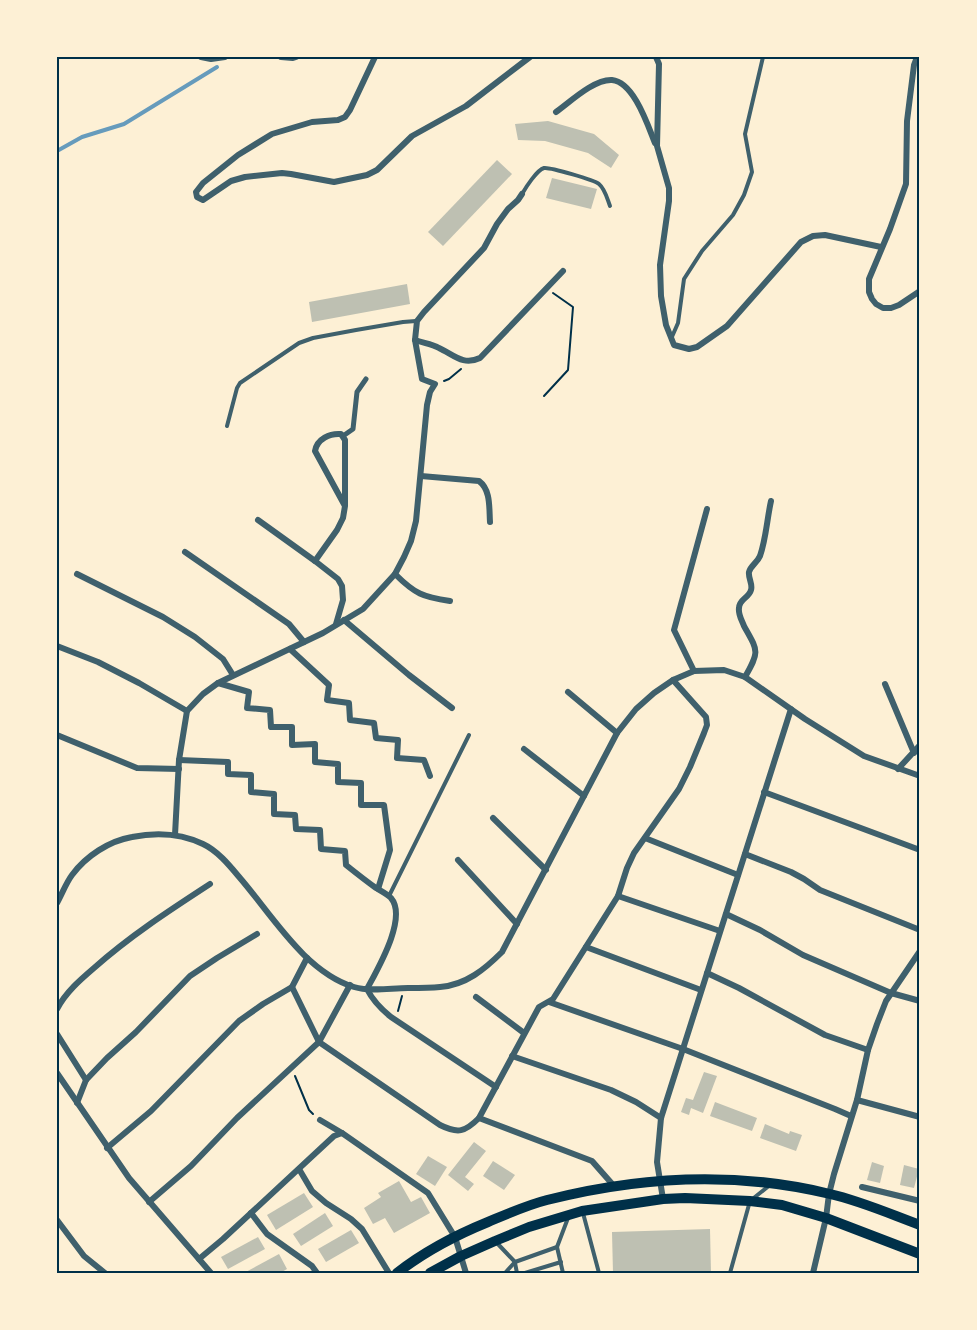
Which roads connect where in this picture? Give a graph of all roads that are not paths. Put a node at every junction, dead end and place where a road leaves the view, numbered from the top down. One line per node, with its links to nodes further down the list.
1 (201, 57): 2 (street)
2 (225, 57)
3 (281, 57): 4 (street)
4 (296, 57)
5 (375, 57): 6 (street)
6 (530, 57)
7 (656, 57): 11 (street)
8 (764, 57): 18 (lane)
9 (917, 57): 14 (street)
10 (556, 112): 11 (street)
11 (657, 146): 18 (street)
12 (522, 194): 13 (lane); 17 (street)
13 (610, 206)
14 (881, 247): 16 (street); 18 (street)
15 (563, 271): 19 (street)
16 (920, 291)
17 (417, 321): 19 (street); 21 (lane)
18 (671, 339)
19 (416, 340): 23 (street)
20 (366, 379): 22 (street)
21 (227, 426)
22 (343, 436): 25 (street); 25 (street)
23 (421, 476): 28 (street); 32 (street)
24 (771, 501): 41 (street)
25 (345, 506): 30 (street)
26 (707, 509): 39 (street)
27 (258, 520): 30 (street)
28 (490, 522)
29 (185, 552): 36 (street)
30 (315, 561): 35 (street)
31 (77, 574): 40 (street)
32 (395, 574): 33 (street); 34 (street)
33 (450, 601)
34 (344, 620): 35 (street); 46 (street)
35 (336, 625): 36 (street)
36 (304, 642): 38 (street)
37 (57, 646): 48 (street)
38 (290, 649): 40 (street); 58 (street)
39 (694, 671): 41 (street); 42 (street)
40 (234, 675): 43 (street)
41 (745, 677): 47 (street)
42 (673, 680): 49 (street); 64 (street)
43 (218, 683): 48 (street); 71 (street)
44 (885, 684): 54 (street)
45 (568, 692): 49 (street)
46 (452, 708)
47 (791, 709): 57 (street); 60 (street)
48 (187, 711): 55 (street)
49 (617, 733): 61 (street)
50 (57, 735): 56 (street)
51 (470, 735): 72 (lane)
52 (920, 745): 54 (street)
53 (524, 749): 61 (street)
54 (914, 753): 57 (street)
55 (179, 760): 56 (street); 71 (street)
56 (179, 769): 63 (street)
57 (898, 769): 59 (street)
58 (430, 776)
59 (920, 776)
60 (764, 792): 65 (street); 66 (street)
61 (584, 796): 68 (street)
62 (493, 818): 68 (street)
63 (175, 835): 74 (street); 82 (street)
64 (645, 837): 69 (street); 73 (street)
65 (920, 850)
66 (745, 854): 69 (street); 77 (street)
67 (458, 860): 76 (street)
68 (546, 870): 76 (street)
69 (738, 875): 75 (street)
70 (210, 884): 92 (street)
71 (378, 889): 72 (street)
72 (389, 896): 86 (street)
73 (618, 897): 78 (street); 80 (street)
74 (57, 903)
75 (726, 914): 78 (street); 88 (street)
76 (517, 924): 86 (street)
77 (920, 930)
78 (720, 931): 83 (street)
79 (257, 934): 100 (street)
80 (586, 947): 87 (street); 91 (street)
81 (920, 951): 88 (street)
82 (307, 958): 84 (street); 85 (street)
83 (706, 973): 87 (street); 97 (street)
84 (350, 986): 86 (street); 95 (street)
85 (292, 987): 95 (street); 110 (street)
86 (367, 989): 101 (street)
87 (701, 990): 96 (street)
88 (891, 993): 90 (street); 97 (street)
89 (477, 997): 94 (street)
90 (920, 1001)
91 (549, 1002): 94 (street); 96 (street)
92 (57, 1009)
93 (57, 1034): 100 (street)
94 (524, 1034): 98 (street)
95 (319, 1042): 106 (street); 120 (street)
96 (683, 1049): 104 (street); 107 (street)
97 (868, 1050): 102 (street)
98 (512, 1056): 101 (street); 107 (street)
99 (57, 1073): 103 (street)
100 (86, 1080): 103 (street)
101 (496, 1087): 106 (street)
102 (857, 1100): 104 (street); 105 (street)
103 (77, 1103): 110 (street)
104 (851, 1116): 116 (street)
105 (920, 1117)
106 (479, 1118): 114 (street)
107 (661, 1118): 112 (street)
108 (320, 1120): 109 (street)
109 (342, 1133): 111 (street); 127 (street)
110 (107, 1148): 120 (street)
111 (299, 1169): 122 (street); 138 (street)
112 (660, 1180): 113 (main road); 114 (main road); 117 (street)
113 (773, 1183): 116 (main road); 118 (lane)
114 (614, 1186): 127 (main road)
115 (862, 1187): 119 (street)
116 (829, 1194): 124 (street); 126 (main road)
117 (663, 1199): 118 (main road); 121 (main road)
118 (750, 1201): 124 (main road); 147 (lane)
119 (920, 1201)
120 (149, 1202): 132 (street)
121 (582, 1210): 123 (main road); 146 (lane)
122 (250, 1213): 132 (street); 137 (street)
123 (570, 1214): 128 (main road); 129 (lane)
124 (826, 1218): 130 (main road); 148 (street)
125 (57, 1220): 135 (street)
126 (920, 1225)
127 (455, 1237): 131 (street); 139 (main road)
128 (495, 1241): 131 (main road); 133 (lane)
129 (557, 1247): 133 (lane); 134 (lane)
130 (920, 1254)
131 (461, 1256): 140 (main road); 141 (street)
132 (199, 1259): 136 (street)
133 (515, 1262): 142 (lane); 143 (lane)
134 (561, 1262): 144 (lane); 145 (lane)
135 (105, 1273)
136 (212, 1273)
137 (317, 1273)
138 (389, 1273)
139 (397, 1273)
140 (430, 1273)
141 (466, 1273)
142 (504, 1273)
143 (518, 1273)
144 (525, 1273)
145 (563, 1273)
146 (599, 1273)
147 (730, 1273)
148 (813, 1273)

